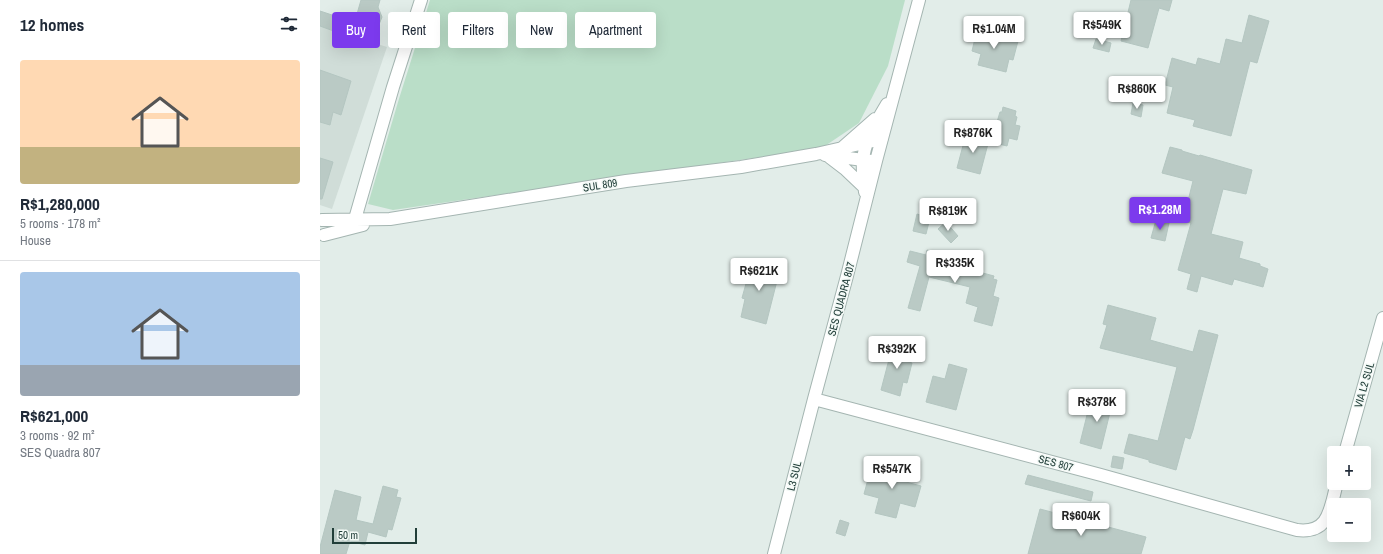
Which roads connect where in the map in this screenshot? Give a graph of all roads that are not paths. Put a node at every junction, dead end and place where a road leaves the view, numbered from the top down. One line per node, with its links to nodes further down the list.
1 (421, 0): 13 (street)
2 (919, 0): 3 (street, SES QUADRA 807)
3 (895, 89): 4 (street, SES QUADRA 807); 5 (street, SES QUADRA 807)
4 (883, 109): 6 (street, SES QUADRA 807); 7 (street)
5 (882, 139): 6 (street, SUL 809); 10 (street, SES QUADRA 807)
6 (867, 143): 7 (street, SUL 809); 9 (street, SES QUADRA 807)
7 (840, 149): 8 (street, SUL 809)
8 (821, 155): 9 (street, SUL 809); 11 (street); 13 (street, SUL 809)
9 (862, 160): 10 (street, SUL 809); 11 (street, SES QUADRA 807)
10 (876, 161): 11 (street, SES QUADRA 807)
11 (865, 194): 16 (street, SES QUADRA 807)
12 (321, 219): 13 (street, SUL 809); 14 (street)
13 (355, 223): 14 (street, SUL 809)
14 (322, 238)
15 (1382, 325): 17 (street, VIA L2 SUL)
16 (814, 398): 18 (street, SES 807); 19 (street, L3 SUL)
17 (1347, 446)
18 (1335, 490)
19 (774, 554)

